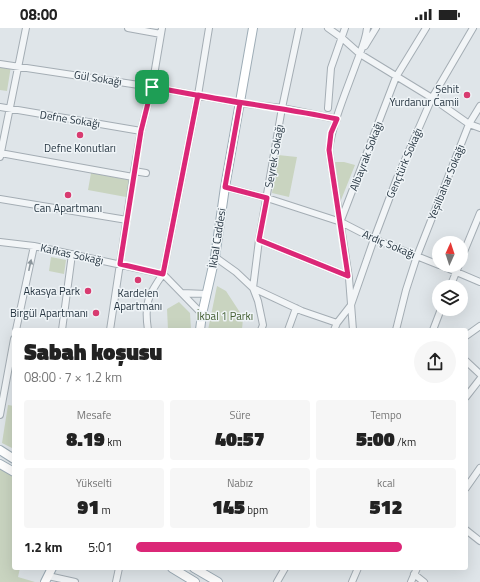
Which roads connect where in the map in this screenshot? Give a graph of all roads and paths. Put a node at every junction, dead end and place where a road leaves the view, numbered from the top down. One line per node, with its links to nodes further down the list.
1 (26, 28): 16 (street)
2 (128, 28): 12 (street)
3 (209, 28): 19 (street)
4 (253, 28): 21 (main road, İkbal Caddesi)
5 (299, 28): 24 (street, Seyrek Sokağı)
6 (328, 28): 13 (street)
7 (344, 28): 13 (street)
8 (367, 28): 14 (street)
9 (376, 28): 14 (street)
10 (426, 28): 17 (street, Albayrak Sokağı)
11 (472, 28): 20 (street, Gençtürk Sokağı)
12 (162, 31): 18 (street)
13 (342, 38): 14 (street); 25 (street)
14 (360, 54): 17 (street); 27 (street)
15 (0, 64): 16 (street, Gül Sokağı)
16 (18, 66): 18 (street, Gül Sokağı); 26 (street)
17 (396, 77): 20 (street); 39 (street, Albayrak Sokağı)
18 (152, 87): 19 (street, Gül Sokağı); 30 (street)
19 (198, 95): 21 (street, Gül Sokağı); 51 (street)
20 (432, 98): 28 (street); 40 (street, Gençtürk Sokağı)
21 (240, 103): 24 (street, Gül Sokağı); 34 (main road, İkbal Caddesi)
22 (480, 106): 28 (street, Yeşilbahar Sokağı)
23 (0, 107): 26 (street, Defne Sokağı)
24 (282, 108): 27 (street, Gül Sokağı); 35 (street, Seyrek Sokağı)
25 (328, 108)
26 (10, 109): 30 (street, Defne Sokağı); 31 (street)
27 (337, 119): 39 (street)
28 (470, 124): 29 (street); 46 (street, Yeşilbahar Sokağı)
29 (480, 128)
30 (141, 131): 33 (street)
31 (0, 154): 33 (street)
32 (146, 173): 33 (street)
33 (133, 174): 38 (street)
34 (225, 187): 35 (street, Ardıç Sokağı); 47 (main road, İkbal Caddesi)
35 (267, 198): 39 (street, Ardıç Sokağı); 41 (street, Seyrek Sokağı)
36 (0, 199): 38 (street)
37 (480, 213): 43 (street)
38 (127, 220): 49 (street)
39 (341, 222): 40 (street, Ardıç Sokağı); 52 (street)
40 (374, 239): 46 (street, Ardıç Sokağı); 58 (street, Gençtürk Sokağı)
41 (259, 240): 52 (street); 55 (street, Seyrek Sokağı)
42 (0, 242): 44 (street, Kafkas Sokağı)
43 (468, 242)
44 (34, 246): 45 (street, Kafkas Sokağı); 64 (street, one-way to 44)
45 (72, 254): 49 (street, Kafkas Sokağı); 65 (street)
46 (417, 256): 48 (street, Ardıç Sokağı); 73 (street, Yeşilbahar Sokağı)
47 (215, 257): 55 (street); 57 (main road, İkbal Caddesi)
48 (432, 262)
49 (120, 264): 51 (street, Kafkas Sokağı); 66 (street)
50 (456, 272): 53 (street); 54 (street, Ardıç Sokağı)
51 (163, 274): 56 (street); 67 (street)
52 (348, 276): 58 (street)
53 (453, 280)
54 (480, 282)
55 (253, 288): 59 (street); 69 (street, Seyrek Sokağı)
56 (182, 293): 57 (street); 60 (street)
57 (207, 294): 60 (main road, İkbal Caddesi)
58 (351, 305): 62 (street); 72 (street)
59 (296, 308): 62 (street); 70 (street)
60 (202, 314): 68 (main road, İkbal Caddesi)
61 (438, 316): 74 (street)
62 (337, 323): 71 (street)
63 (480, 326): 75 (street)
64 (16, 328)
65 (62, 328)
66 (110, 328)
67 (148, 328)
68 (200, 328)
69 (262, 328)
70 (289, 328)
71 (335, 328)
72 (353, 328)
73 (396, 328)
74 (434, 328)
75 (468, 335)
76 (12, 352): 81 (street)
77 (468, 363): 78 (street)
78 (480, 374)
79 (480, 379): 80 (street)
80 (468, 394)
81 (0, 415)
82 (0, 450): 83 (main road)
83 (12, 458)
84 (0, 464): 86 (main road)
85 (480, 468): 87 (street)
86 (12, 471)
87 (468, 485)
88 (468, 532): 89 (street)
89 (480, 541)
90 (119, 570): 98 (street)
91 (175, 570): 99 (main road)
92 (200, 570): 100 (main road)
93 (284, 570): 101 (street)
94 (357, 570): 102 (street)
95 (416, 571): 103 (street); 104 (street)
96 (48, 575): 97 (street)
97 (75, 582)
98 (116, 582)
99 (195, 582)
100 (218, 582)
101 (278, 582)
102 (352, 582)
103 (411, 582)
104 (424, 582)

